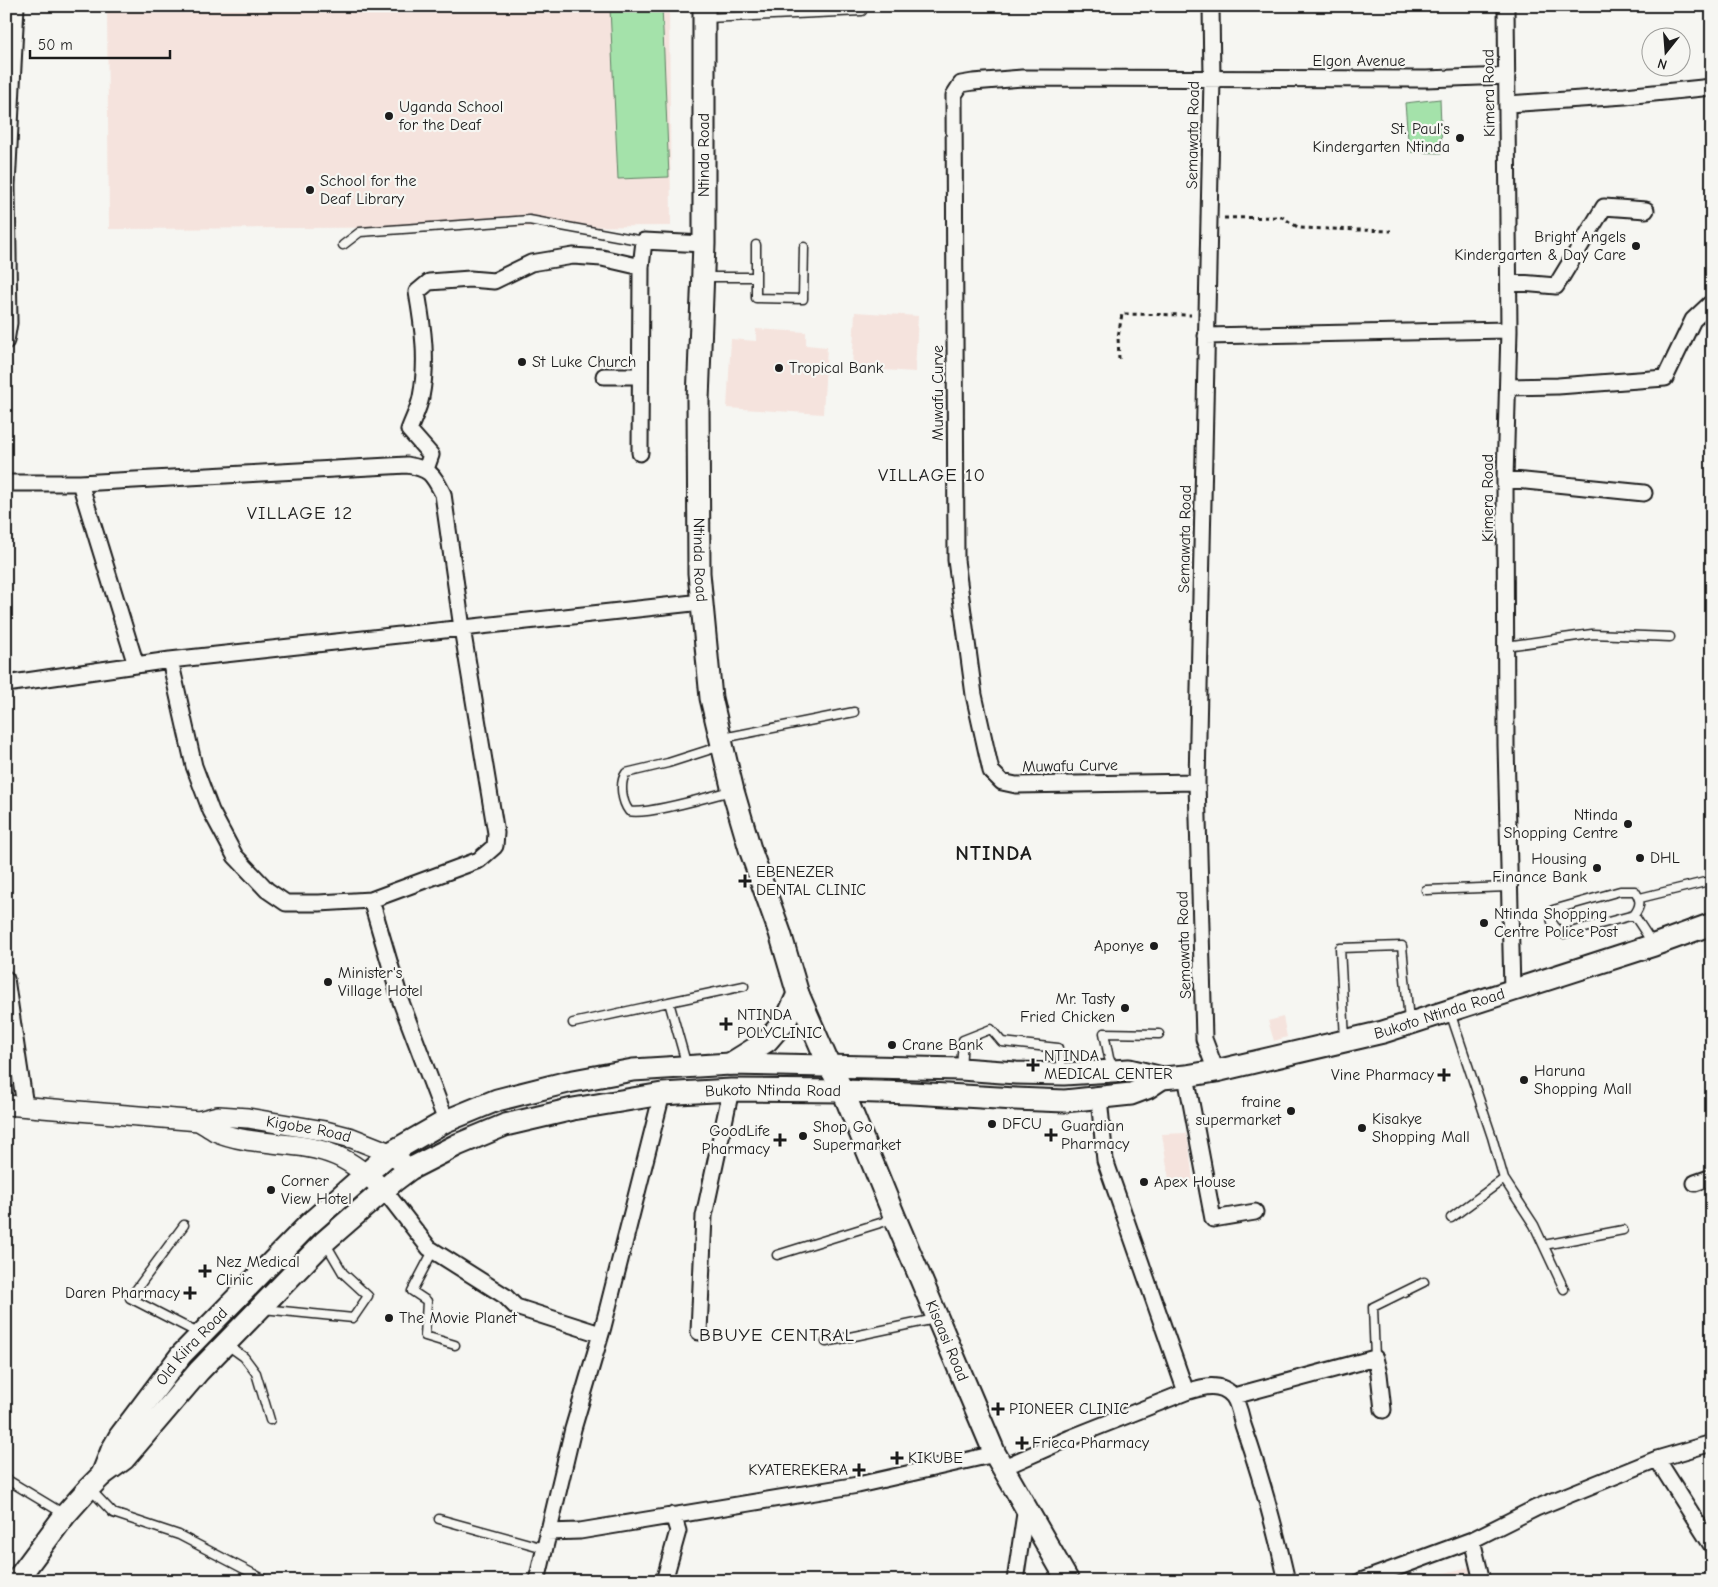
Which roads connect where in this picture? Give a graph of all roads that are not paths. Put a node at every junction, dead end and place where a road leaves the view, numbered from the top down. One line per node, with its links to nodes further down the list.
1 (16, 6): 23 (street)
2 (862, 6): 5 (lane)
3 (1211, 6): 7 (street, Semawata Road)
4 (1506, 6): 6 (street, Kimera Road)
5 (704, 12): 12 (main road, Ntinda Road)
6 (1506, 76): 7 (street, Elgon Avenue); 9 (street, Kimera Road)
7 (1212, 79): 22 (street, Semawata Road); 42 (street, Muwafu Curve)
8 (1712, 87): 9 (street)
9 (1508, 104): 19 (street, Kimera Road)
10 (1646, 210): 19 (street)
11 (644, 242): 12 (street); 14 (lane); 16 (street)
12 (704, 244): 18 (main road, Ntinda Road)
13 (756, 245): 17 (lane)
14 (343, 246)
15 (804, 247): 17 (lane)
16 (641, 267): 25 (street); 28 (street)
17 (756, 277): 18 (lane)
18 (702, 278): 33 (main road, Ntinda Road)
19 (1509, 282): 21 (street, Kimera Road)
20 (1710, 304): 26 (street)
21 (1509, 330): 22 (street); 26 (street, Kimera Road)
22 (1206, 336): 42 (street, Semawata Road)
23 (6, 340)
24 (604, 376): 25 (street)
25 (640, 376): 27 (street)
26 (1508, 387): 29 (street, Kimera Road)
27 (640, 453)
28 (426, 469): 30 (street); 34 (street)
29 (1505, 479): 32 (street); 36 (street, Kimera Road)
30 (80, 482): 31 (street); 38 (street)
31 (6, 483)
32 (1644, 493)
33 (702, 602): 34 (street); 41 (main road, Ntinda Road)
34 (462, 628): 37 (street); 48 (street)
35 (1670, 637): 36 (lane)
36 (1506, 646): 45 (street, Kimera Road)
37 (170, 660): 38 (street); 48 (street)
38 (136, 665): 39 (street)
39 (6, 684)
40 (854, 712): 41 (lane)
41 (722, 742): 43 (main road, Ntinda Road); 43 (lane)
42 (1197, 782): 67 (street, Semawata Road)
43 (733, 791): 55 (main road, Ntinda Road)
44 (1705, 882): 47 (lane)
45 (1509, 886): 46 (lane); 54 (street, Kimera Road)
46 (1426, 890)
47 (1640, 898): 49 (lane); 49 (lane)
48 (371, 900): 77 (street)
49 (1634, 915): 51 (lane)
50 (1712, 924): 51 (main road, Bukoto Ntinda Road)
51 (1654, 945): 54 (main road, Bukoto Ntinda Road)
52 (6, 979): 76 (street)
53 (744, 986): 56 (lane)
54 (1512, 990): 57 (main road, Bukoto Ntinda Road)
55 (798, 994): 62 (main road); 64 (main road, Ntinda Road)
56 (669, 1002): 58 (lane); 63 (lane)
57 (1450, 1010): 59 (main road, Bukoto Ntinda Road); 82 (lane)
58 (572, 1023)
59 (1410, 1023): 61 (main road, Bukoto Ntinda Road); 61 (lane)
60 (1159, 1034): 66 (lane)
61 (1345, 1040): 67 (main road, Bukoto Ntinda Road)
62 (730, 1064): 63 (main road, Bukoto Ntinda Road); 64 (main road, Bukoto Ntinda Road)
63 (687, 1066): 77 (main road, Bukoto Ntinda Road)
64 (829, 1066): 65 (main road, Bukoto Ntinda Road); 72 (main road, Ntinda Road)
65 (961, 1069): 68 (main road, Bukoto Ntinda Road); 68 (lane)
66 (1114, 1070): 68 (main road, Bukoto Ntinda Road); 70 (main road, Bukoto Ntinda Road)
67 (1216, 1072): 69 (main road, Bukoto Ntinda Road)
68 (1064, 1074)
69 (1186, 1076): 70 (main road, Bukoto Ntinda Road); 85 (street)
70 (1162, 1078): 74 (main road, Bukoto Ntinda Road)
71 (731, 1090): 72 (main road, Bukoto Ntinda Road); 73 (main road, Bukoto Ntinda Road); 98 (street)
72 (843, 1091): 74 (main road, Bukoto Ntinda Road); 86 (main road, Kisaasi Road)
73 (662, 1094): 83 (main road, Bukoto Ntinda Road); 100 (street)
74 (1098, 1098): 105 (street)
75 (6, 1105): 76 (street, Kigobe Road)
76 (25, 1106): 78 (street, Kigobe Road)
77 (446, 1120): 79 (main road, Bukoto Ntinda Road)
78 (199, 1121): 79 (street, Kigobe Road); 80 (street, Kigobe Road)
79 (390, 1153): 80 (main road, Old Kiira Road); 83 (street, Kigobe Road)
80 (366, 1174): 83 (street, Kigobe Road); 99 (main road, Old Kiira Road)
81 (1712, 1177): 84 (street)
82 (1504, 1179): 87 (lane); 91 (lane)
83 (396, 1180): 90 (main road, Old Kiira Road); 92 (street)
84 (1694, 1183)
85 (1255, 1212)
86 (894, 1218): 93 (lane); 97 (main road, Kisaasi Road)
87 (1451, 1218)
88 (184, 1225): 99 (lane)
89 (1623, 1230): 91 (lane)
90 (324, 1242): 96 (main road, Old Kiira Road); 96 (lane)
91 (1544, 1245): 95 (lane)
92 (433, 1250): 100 (street); 103 (lane)
93 (777, 1255)
94 (1424, 1282): 104 (lane)
95 (1564, 1289)
96 (261, 1308): 102 (main road, Old Kiira Road)
97 (938, 1318): 101 (lane); 111 (main road, Kisaasi Road)
98 (699, 1332)
99 (200, 1334): 113 (main road, Old Kiira Road)
100 (600, 1334): 118 (street)
101 (826, 1342)
102 (225, 1343): 108 (lane); 113 (main road, Old Kiira Road)
103 (455, 1345)
104 (1375, 1358): 106 (street); 107 (street)
105 (1186, 1392): 106 (street); 111 (street)
106 (1234, 1396): 128 (street)
107 (1383, 1410)
108 (270, 1420)
109 (1712, 1443): 110 (street)
110 (1657, 1459): 119 (street); 120 (street)
111 (999, 1461): 114 (main road, Kisaasi Road); 116 (street)
112 (6, 1479): 115 (lane)
113 (96, 1481): 115 (main road, Old Kiira Road); 123 (lane)
114 (1026, 1507): 126 (street); 127 (main road, Kisaasi Road)
115 (65, 1515): 122 (main road, Old Kiira Road)
116 (673, 1515): 118 (street); 125 (street)
117 (438, 1519): 121 (lane)
118 (547, 1532): 121 (street)
119 (1472, 1540): 129 (street); 130 (street)
120 (1712, 1546)
121 (544, 1548): 124 (street)
122 (16, 1581)
123 (267, 1581)
124 (537, 1581)
125 (664, 1581)
126 (1015, 1581)
127 (1068, 1581)
128 (1287, 1581)
129 (1361, 1581)
130 (1482, 1581)

